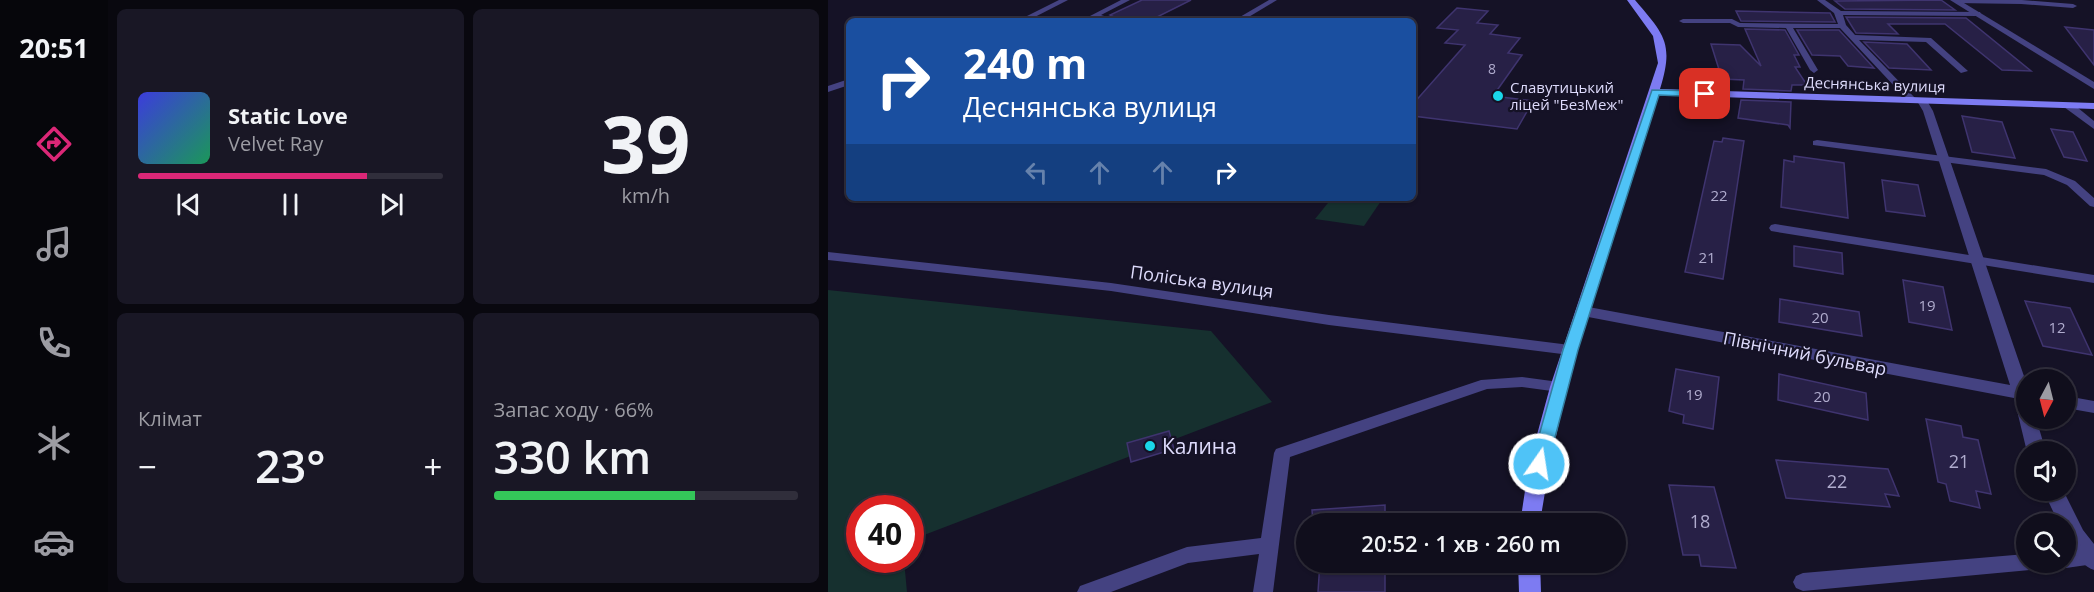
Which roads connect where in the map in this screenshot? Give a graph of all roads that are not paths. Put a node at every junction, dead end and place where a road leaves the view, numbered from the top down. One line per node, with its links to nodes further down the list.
1 (1065, 0): 11 (lane)
2 (1128, 0): 12 (lane)
3 (1274, 0): 13 (lane)
4 (1631, 0): 23 (street)
5 (1820, 0): 9 (lane)
6 (1955, 1): 7 (lane); 10 (street)
7 (2021, 1): 8 (lane)
8 (2073, 6)
9 (1838, 13): 10 (lane); 16 (lane)
10 (1977, 14): 21 (street)
11 (1027, 18)
12 (1100, 18)
13 (1242, 18)
14 (1683, 21): 15 (lane)
15 (1788, 25): 16 (lane); 18 (lane)
16 (1842, 26): 17 (lane)
17 (1855, 37): 19 (lane); 24 (lane)
18 (1814, 70)
19 (1964, 71)
20 (846, 83): 22 (lane)
21 (2094, 86)
22 (828, 89)
23 (1655, 92): 24 (street, Деснянська вулиця); 35 (street)
24 (1917, 101): 25 (street, Деснянська вулиця); 29 (street)
25 (2068, 105): 26 (street, Деснянська вулиця); 27 (street)
26 (2094, 106)
27 (2094, 126)
28 (1817, 143): 29 (lane)
29 (1942, 158): 30 (lane); 33 (street)
30 (2094, 204)
31 (1775, 228): 33 (lane)
32 (828, 256): 36 (street, Поліська вулиця)
33 (1976, 259): 34 (lane); 37 (street)
34 (2094, 279)
35 (1583, 311): 36 (street); 39 (street, Північний бульвар)
36 (1570, 350): 38 (street)
37 (2016, 372)
38 (1559, 387): 43 (street); 44 (lane)
39 (2016, 392)
40 (2076, 404): 41 (street)
41 (2094, 407)
42 (2058, 501): 45 (street)
43 (1532, 513)
44 (1269, 545): 50 (lane); 51 (lane)
45 (2092, 559): 46 (lane)
46 (2076, 560)
47 (2016, 563): 49 (lane)
48 (1529, 573): 52 (street)
49 (1803, 582)
50 (1087, 592)
51 (1263, 592)
52 (1530, 592)

